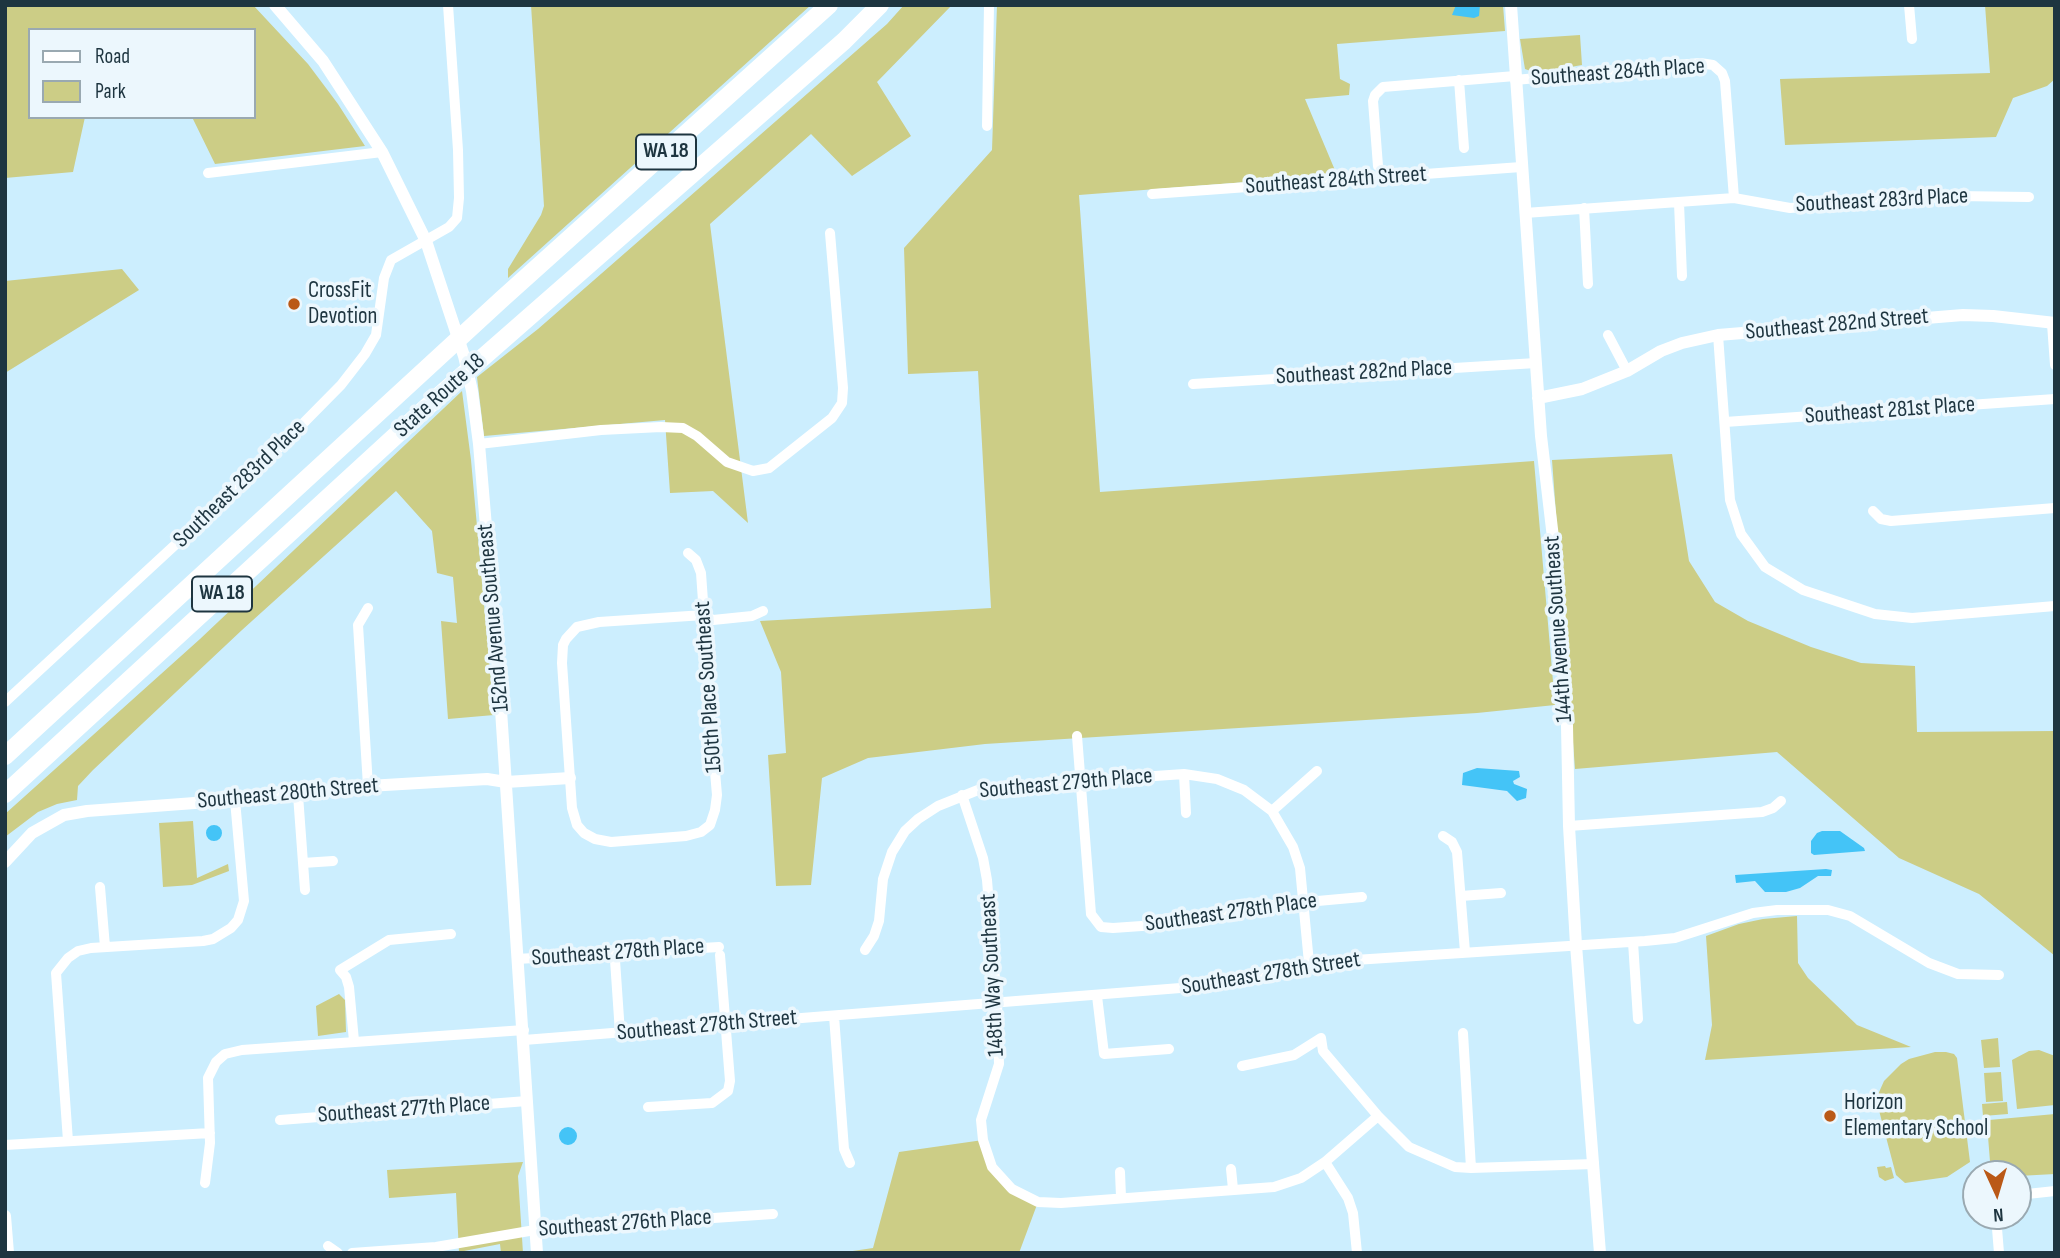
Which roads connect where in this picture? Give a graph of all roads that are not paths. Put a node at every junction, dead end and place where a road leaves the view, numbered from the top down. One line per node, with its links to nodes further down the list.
1 (275, 5): 13 (street, 152nd Avenue Southeast)
2 (448, 5): 24 (street)
3 (829, 5): 47 (highway, State Route 18 / WA 18)
4 (880, 5): 54 (highway, State Route 18 / WA 18)
5 (989, 5): 11 (street)
6 (1511, 5): 9 (street, 144th Avenue Southeast)
7 (1909, 5): 8 (street)
8 (1912, 39)
9 (1515, 78): 10 (street, Southeast 284th Place); 15 (street, 144th Avenue Southeast); 19 (street, Southeast 284th Place)
10 (1459, 80): 12 (street); 14 (street, Southeast 284th Place)
11 (987, 126)
12 (1464, 148)
13 (382, 152): 16 (street); 24 (street, 152nd Avenue Southeast)
14 (1378, 166)
15 (1521, 167): 17 (street, Southeast 284th Street); 22 (street, 144th Avenue Southeast)
16 (208, 173)
17 (1152, 194)
18 (2029, 197): 19 (street, Southeast 283rd Place)
19 (1734, 198): 20 (street, Southeast 283rd Place)
20 (1679, 203): 21 (street, Southeast 283rd Place); 25 (street)
21 (1584, 208): 22 (street, Southeast 283rd Place); 26 (street)
22 (1525, 213): 30 (street, 144th Avenue Southeast)
23 (830, 233): 37 (street)
24 (426, 241): 37 (street, 152nd Avenue Southeast); 45 (street, Southeast 283rd Place)
25 (1682, 276)
26 (1588, 284)
27 (2054, 323): 29 (street, Southeast 282nd Street); 31 (street)
28 (1608, 335): 32 (street)
29 (1718, 335): 32 (street, Southeast 282nd Street); 36 (street)
30 (1536, 363): 33 (street, Southeast 282nd Place); 34 (street, 144th Avenue Southeast)
31 (2055, 365)
32 (1627, 371): 34 (street, Southeast 282nd Street)
33 (1192, 384)
34 (1538, 398): 61 (street, 144th Avenue Southeast)
35 (2055, 400): 36 (street, Southeast 281st Place)
36 (1725, 422): 41 (street)
37 (479, 444): 52 (street, 152nd Avenue Southeast)
38 (2055, 508): 39 (street)
39 (1873, 511)
40 (688, 553): 44 (street, 150th Place Southeast)
41 (2055, 606)
42 (368, 608): 53 (street)
43 (763, 611): 44 (street)
44 (704, 615): 50 (street); 50 (street, 150th Place Southeast)
45 (5, 702)
46 (1077, 736): 51 (street)
47 (5, 756)
48 (1317, 771): 59 (street)
49 (1184, 774): 51 (street, Southeast 279th Place); 59 (street, Southeast 279th Place); 60 (street)
50 (570, 778): 52 (street, Southeast 280th Street)
51 (1081, 780): 56 (street, Southeast 279th Place); 71 (street, Southeast 278th Place)
52 (506, 782): 53 (street, Southeast 280th Street); 78 (street, 152nd Avenue Southeast)
53 (368, 786): 55 (street, Southeast 280th Street)
54 (5, 794)
55 (298, 794): 57 (street, Southeast 280th Street); 65 (street)
56 (962, 795): 76 (street, Southeast 279th Place); 83 (street, 148th Way Southeast)
57 (235, 800): 64 (street, Southeast 280th Street); 75 (street)
58 (1781, 801): 61 (street)
59 (1272, 811): 71 (street)
60 (1186, 813)
61 (1569, 826): 74 (street, 144th Avenue Southeast)
62 (1443, 836): 69 (street)
63 (333, 860): 65 (street)
64 (5, 862)
65 (303, 863): 67 (street)
66 (100, 887): 75 (street)
67 (305, 890)
68 (1501, 893): 69 (street)
69 (1461, 896): 77 (street)
70 (1362, 897): 71 (street, Southeast 278th Place)
71 (1303, 901): 80 (street)
72 (451, 934): 90 (street)
73 (1633, 942): 74 (street, Southeast 278th Street); 81 (street, Southeast 278th Street); 85 (street)
74 (1576, 945): 77 (street, Southeast 278th Street); 102 (street, 144th Avenue Southeast)
75 (105, 947): 98 (street)
76 (865, 950)
77 (1465, 952): 80 (street, Southeast 278th Street)
78 (517, 959): 86 (street, Southeast 278th Place); 89 (street, 152nd Avenue Southeast)
79 (615, 960): 87 (street)
80 (1309, 963): 82 (street, Southeast 278th Street)
81 (1999, 975)
82 (1097, 996): 83 (street, Southeast 278th Street); 91 (street)
83 (997, 1003): 84 (street, Southeast 278th Street); 110 (street, 148th Way Southeast)
84 (834, 1016): 86 (street, Southeast 278th Street); 101 (street)
85 (1638, 1019)
86 (726, 1024): 87 (street, Southeast 278th Street); 94 (street)
87 (620, 1033): 89 (street, Southeast 278th Street)
88 (1463, 1033): 103 (street)
89 (524, 1035): 90 (street, Southeast 278th Street); 93 (street, 152nd Avenue Southeast)
90 (354, 1041): 97 (street, Southeast 278th Street)
91 (1168, 1049)
92 (1241, 1066): 95 (street)
93 (527, 1101): 96 (street, Southeast 277th Place); 113 (street, 152nd Avenue Southeast)
94 (648, 1107)
95 (1378, 1116): 100 (street); 103 (street)
96 (280, 1120)
97 (209, 1133): 98 (street); 106 (street)
98 (68, 1141): 99 (street)
99 (5, 1145)
100 (1325, 1162): 107 (street); 120 (street)
101 (850, 1163)
102 (1594, 1164): 103 (street); 121 (street, 144th Avenue Southeast)
103 (1471, 1168)
104 (1231, 1169): 107 (street)
105 (1120, 1172): 110 (street)
106 (205, 1183)
107 (1233, 1189): 110 (street)
108 (2055, 1192): 109 (street)
109 (2032, 1194)
110 (1121, 1197)
111 (774, 1214): 113 (street, Southeast 276th Place)
112 (5, 1216): 116 (street)
113 (535, 1230): 118 (street, Southeast 276th Place); 119 (street, 152nd Avenue Southeast)
114 (1997, 1230): 122 (street)
115 (328, 1246): 117 (street)
116 (8, 1253)
117 (338, 1253)
118 (352, 1253)
119 (537, 1253)
120 (1357, 1253)
121 (1600, 1253)
122 (1999, 1253)

